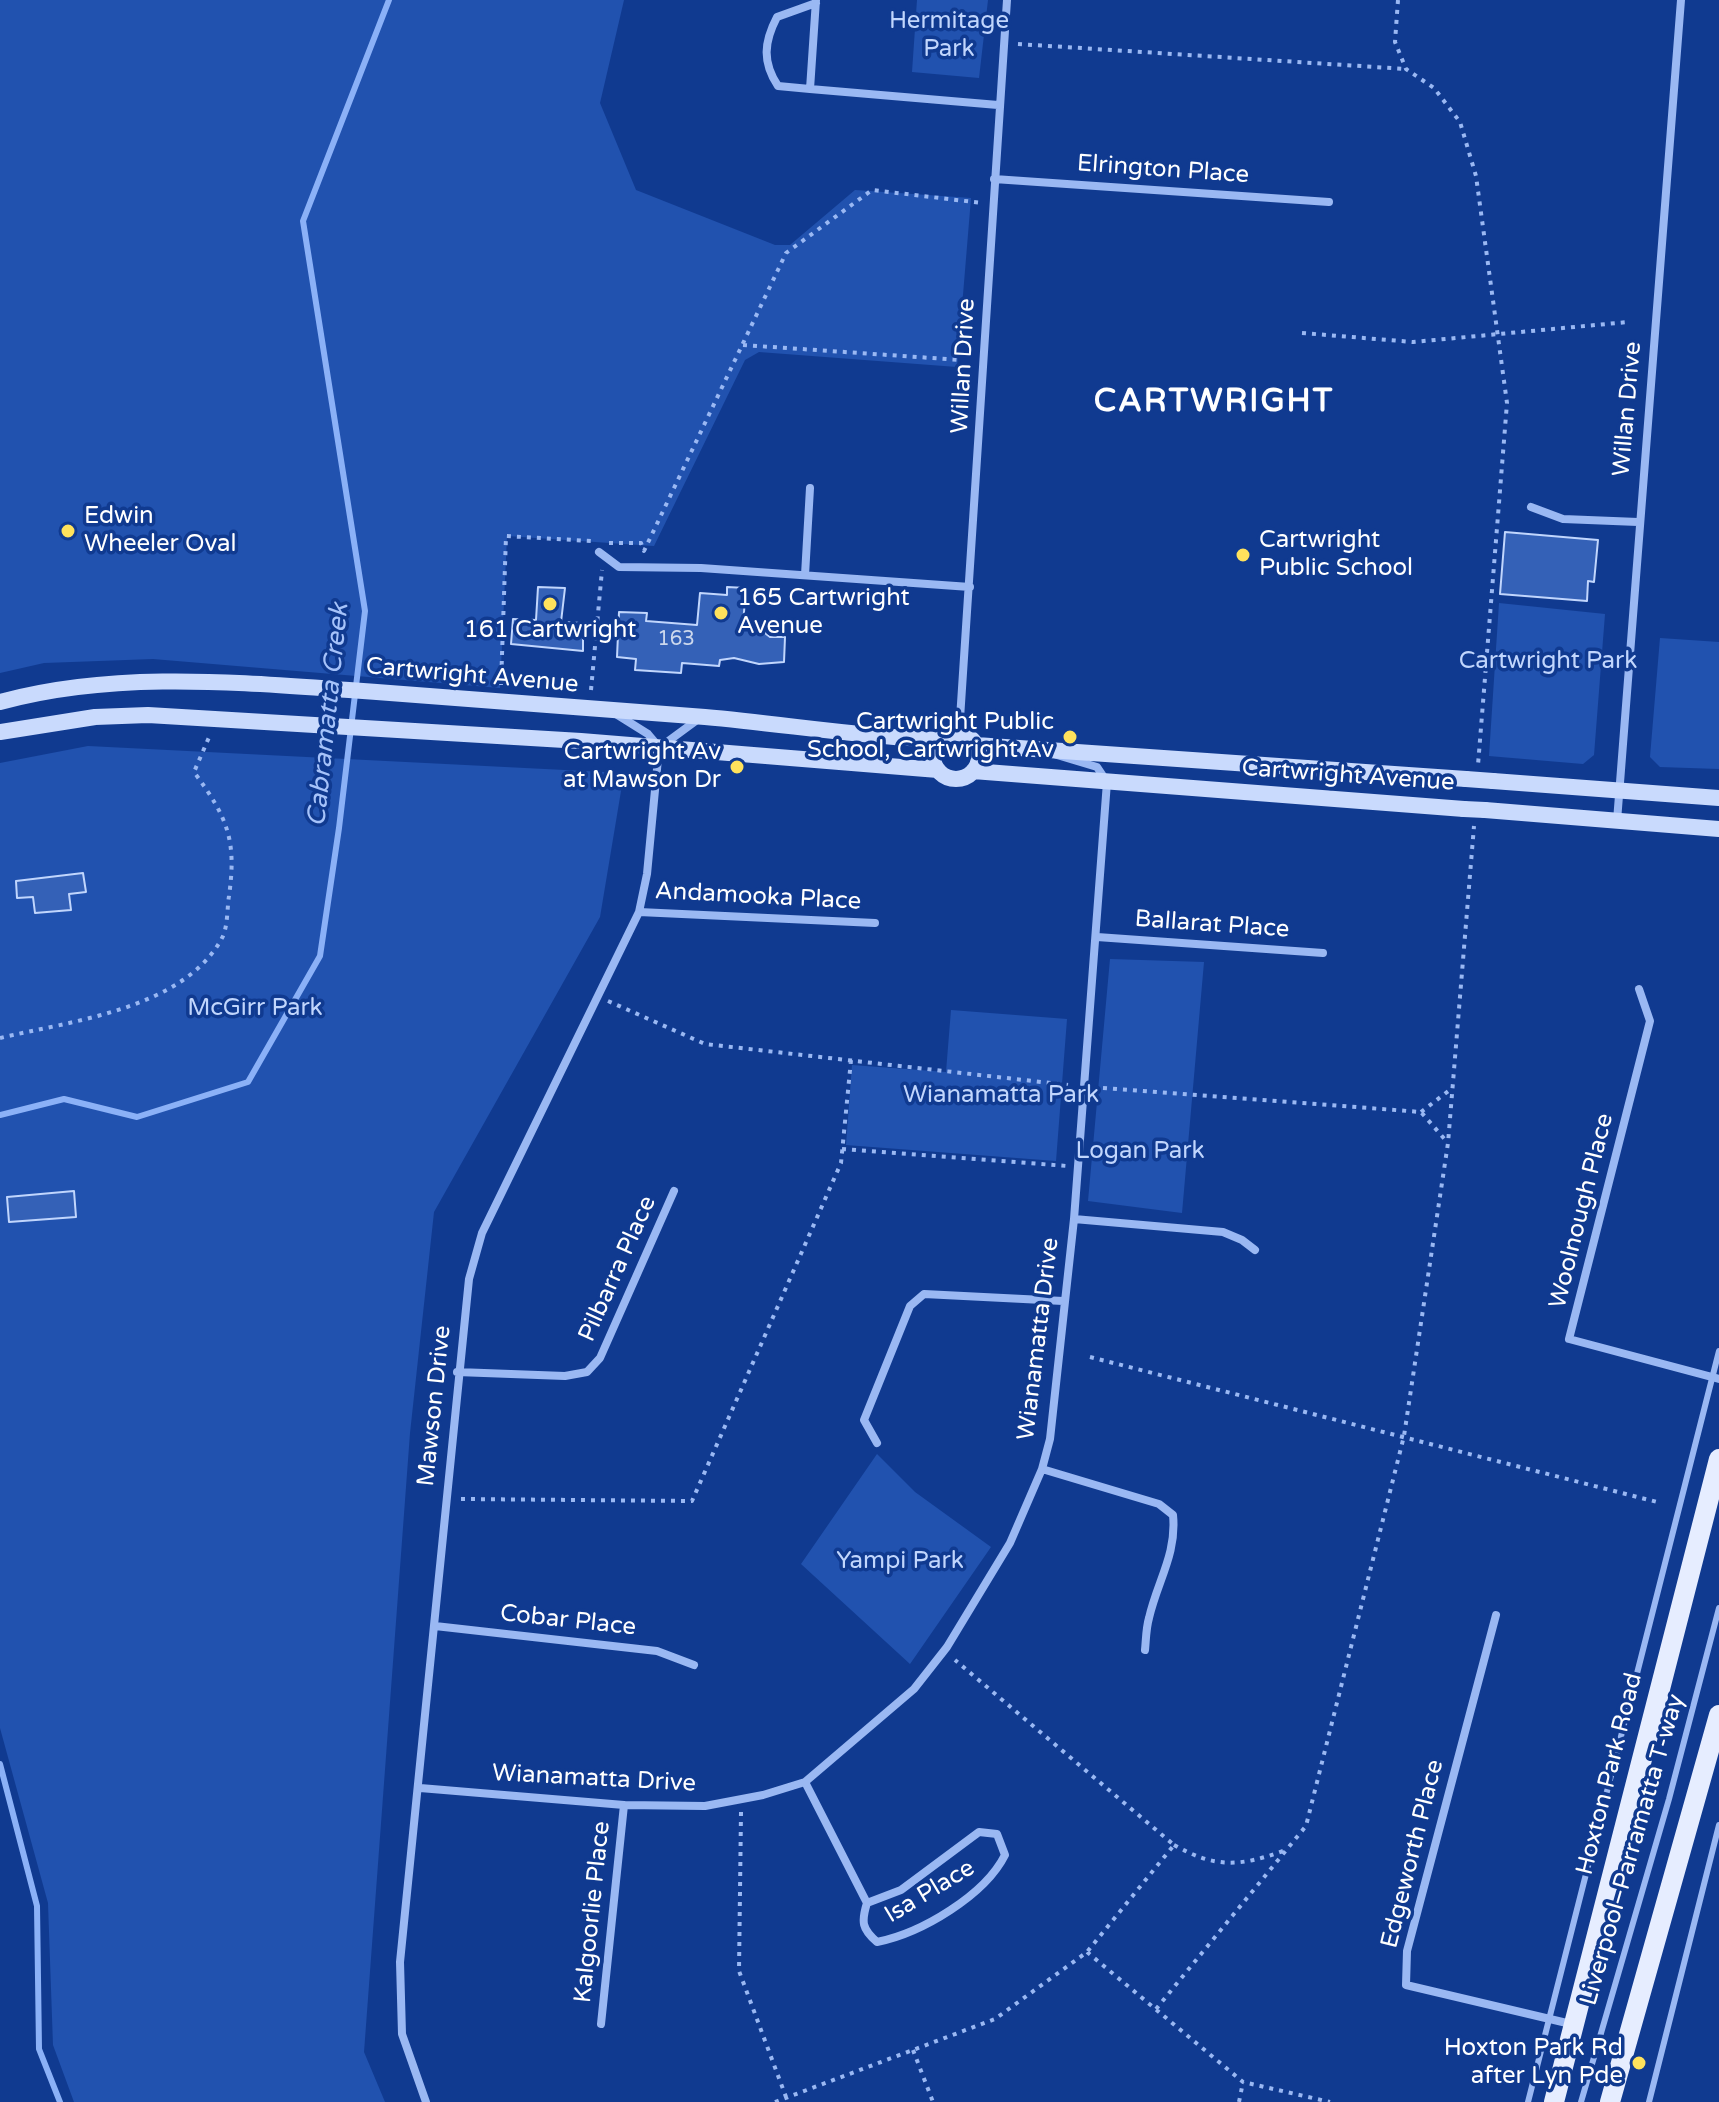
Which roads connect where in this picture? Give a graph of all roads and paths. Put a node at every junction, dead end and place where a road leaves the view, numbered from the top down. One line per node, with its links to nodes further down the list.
1 (1007, 0): 5 (street, Willan Drive)
2 (1398, 0): 6 (path)
3 (1681, 0): 19 (street, Willan Drive)
4 (816, 2): 7 (street); 7 (street)
5 (1003, 43): 6 (path); 8 (street, Willan Drive)
6 (1406, 69): 14 (path)
7 (810, 89): 8 (street)
8 (998, 105): 9 (street, Willan Drive)
9 (994, 179): 10 (street, Elrington Place); 11 (street, Willan Drive)
10 (1329, 202)
11 (993, 204): 15 (path); 23 (street, Willan Drive)
12 (1628, 322): 14 (path)
13 (1302, 333): 14 (path)
14 (1496, 336): 38 (path)
15 (743, 345): 16 (path); 20 (path)
16 (961, 360)
17 (810, 488): 22 (street)
18 (1531, 507): 19 (street)
19 (1638, 522): 40 (street, Willan Drive)
20 (604, 542): 21 (path); 24 (path)
21 (601, 553): 22 (street); 25 (path)
22 (805, 575): 23 (street)
23 (970, 587): 31 (street, Willan Drive)
24 (500, 688)
25 (591, 690)
26 (0, 702): 27 (street, Cartwright Avenue)
27 (612, 712): 28 (street, Cartwright Avenue); 34 (street)
28 (705, 717): 32 (street, Cartwright Avenue); 34 (street)
29 (217, 718): 30 (street); 34 (street); 51 (path)
30 (0, 732)
31 (959, 734): 32 (street); 33 (street)
32 (940, 740): 36 (street)
33 (976, 745): 35 (street, Cartwright Avenue); 37 (street)
34 (659, 748): 36 (street); 45 (street, Mawson Drive)
35 (1051, 750): 38 (street, Cartwright Avenue); 39 (street)
36 (938, 770): 37 (street)
37 (973, 771): 39 (street, Cartwright Avenue)
38 (1472, 775): 40 (street, Cartwright Avenue, bridge)
39 (1107, 782): 42 (street, Cartwright Avenue); 47 (street, Wianamatta Drive)
40 (1620, 792): 41 (street, Cartwright Avenue); 43 (street, Willan Drive)
41 (1719, 798)
42 (1474, 812): 43 (street, Cartwright Avenue); 55 (path)
43 (1617, 821): 44 (street, Cartwright Avenue)
44 (1719, 829)
45 (639, 912): 46 (street, Andamooka Place); 50 (street, Mawson Drive)
46 (875, 923)
47 (1097, 937): 48 (street, Ballarat Place); 59 (street, Wianamatta Drive)
48 (1323, 953)
49 (1639, 989): 67 (street, Woolnough Place)
50 (598, 997): 52 (path); 66 (street, Mawson Drive)
51 (0, 1038)
52 (851, 1060): 53 (path); 58 (path)
53 (1068, 1085)
54 (1103, 1088): 56 (path)
55 (1453, 1088): 56 (path); 57 (path)
56 (1421, 1112): 57 (path)
57 (1448, 1143): 68 (path)
58 (842, 1149): 59 (path); 72 (path)
59 (1078, 1167): 61 (street, Wianamatta Drive)
60 (674, 1191): 66 (street, Pilbarra Place)
61 (1074, 1219): 62 (street); 63 (street, Wianamatta Drive)
62 (1255, 1250)
63 (1063, 1301): 69 (street); 70 (street, Wianamatta Drive)
64 (1719, 1351): 67 (lane)
65 (1090, 1357): 68 (path)
66 (457, 1372): 72 (street, Mawson Drive)
67 (1716, 1378): 91 (lane)
68 (1404, 1436): 73 (path); 87 (path)
69 (877, 1443)
70 (1042, 1469): 77 (street); 78 (street, Wianamatta Drive)
71 (1718, 1470): 93 (main road, Hoxton Park Road)
72 (446, 1499): 76 (street, Mawson Drive)
73 (1661, 1503)
74 (1719, 1608): 104 (lane, Liverpool–Parramatta T-way)
75 (1496, 1615): 91 (street, Edgeworth Place)
76 (435, 1626): 79 (street, Cobar Place); 82 (street, Mawson Drive)
77 (1145, 1650)
78 (944, 1651): 81 (street, Wianamatta Drive); 86 (path)
79 (694, 1665)
80 (1719, 1715): 105 (main road)
81 (805, 1782): 83 (street, Wianamatta Drive); 88 (street, Isa Place)
82 (420, 1788): 84 (street, Wianamatta Drive); 97 (street, Mawson Drive)
83 (741, 1799): 84 (street, Wianamatta Drive); 96 (path)
84 (624, 1805): 92 (street, Kalgoorlie Place)
85 (1719, 1825): 106 (lane)
86 (1174, 1845): 87 (path); 89 (path)
87 (1285, 1851): 90 (path)
88 (867, 1903): 88 (street, Isa Place)
89 (1087, 1952): 90 (path); 94 (path)
90 (1156, 2009): 95 (path)
91 (1548, 2018): 93 (street, Edgeworth Place); 102 (lane)
92 (601, 2024)
93 (1573, 2024): 103 (main road, Hoxton Park Road)
94 (913, 2050): 96 (path); 99 (path)
95 (1243, 2082): 100 (path); 101 (path)
96 (786, 2097): 98 (path)
97 (426, 2102)
98 (775, 2102)
99 (933, 2102)
100 (1239, 2102)
101 (1330, 2102)
102 (1528, 2102)
103 (1554, 2102)
104 (1581, 2102)
105 (1610, 2102)
106 (1649, 2102)

